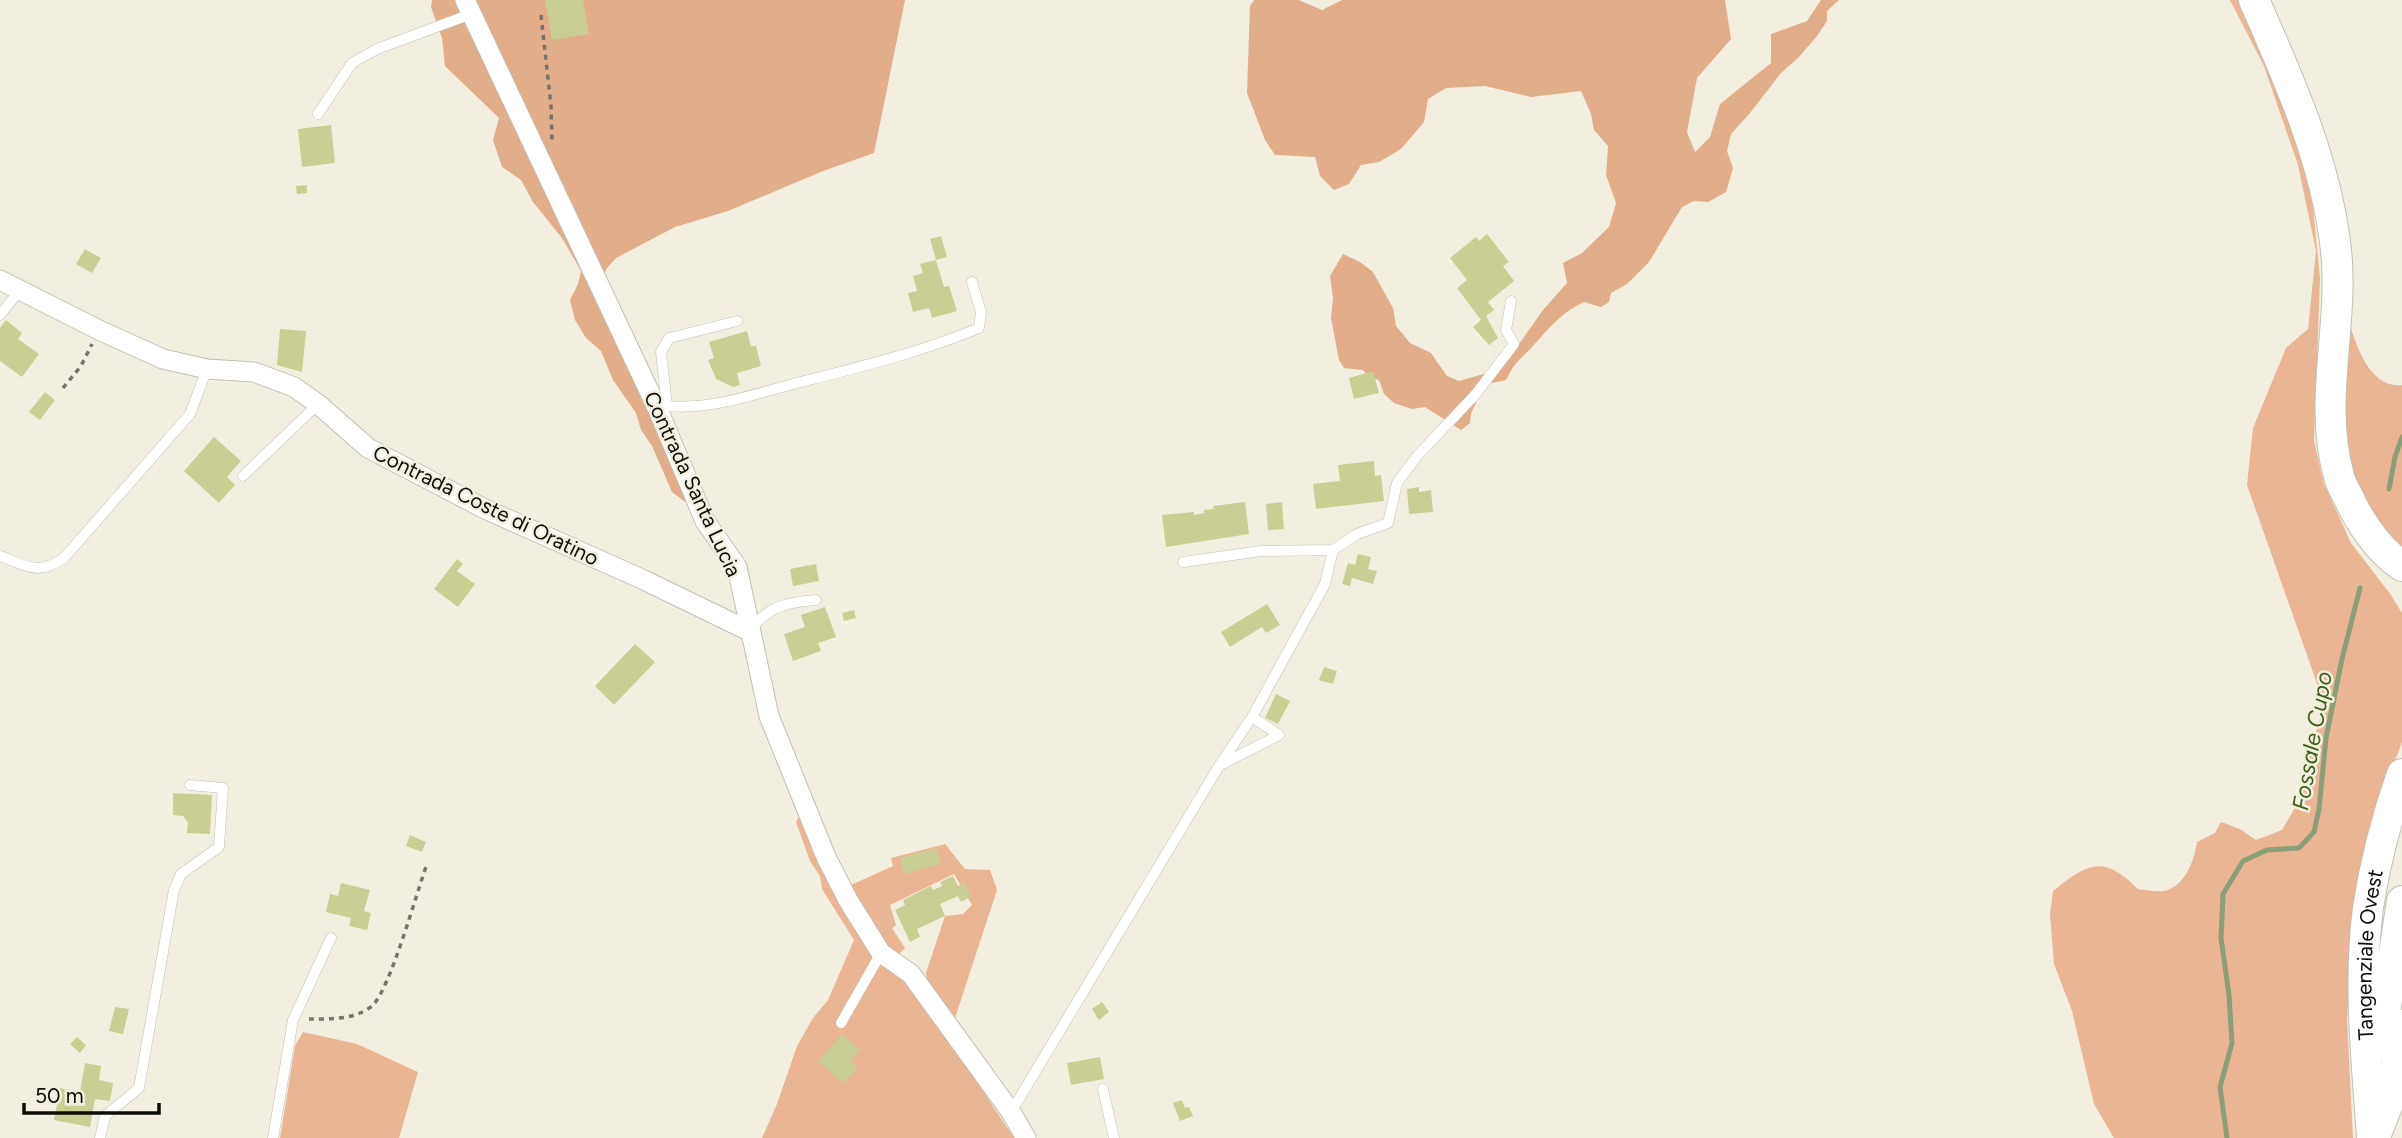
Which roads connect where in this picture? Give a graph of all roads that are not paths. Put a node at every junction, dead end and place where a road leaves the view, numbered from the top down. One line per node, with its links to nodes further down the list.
1 (2254, 0): 16 (main road)
2 (468, 7): 3 (lane); 12 (street, Contrada Santa Lucia)
3 (318, 114)
4 (0, 279): 6 (street, Contrada Coste di Oratino)
5 (972, 282): 12 (lane)
6 (20, 289): 8 (lane); 10 (street, Contrada Coste di Oratino)
7 (1511, 301): 14 (lane)
8 (0, 314)
9 (737, 321): 12 (lane)
10 (207, 369): 11 (street, Contrada Coste di Oratino); 15 (lane)
11 (318, 404): 13 (lane); 20 (street, Contrada Coste di Oratino)
12 (663, 409): 20 (street, Contrada Santa Lucia)
13 (243, 476)
14 (1333, 550): 17 (lane); 21 (lane)
15 (0, 555)
16 (2395, 561): 18 (main road)
17 (1183, 562)
18 (2402, 590)
19 (816, 600): 20 (lane)
20 (749, 631): 27 (street, Contrada Santa Lucia)
21 (1252, 717): 22 (lane); 22 (lane)
22 (1219, 766): 31 (lane)
23 (2402, 774): 36 (main road, Tangenziale Ovest)
24 (190, 785): 32 (lane)
25 (2402, 901): 36 (main road)
26 (331, 938): 33 (lane)
27 (881, 953): 28 (lane); 31 (street, Contrada Santa Lucia)
28 (841, 1023)
29 (2402, 1025): 36 (main road, Tangenziale Ovest)
30 (1103, 1088): 35 (lane)
31 (1010, 1112): 34 (street, Contrada Santa Lucia)
32 (100, 1138)
33 (273, 1138)
34 (1026, 1138)
35 (1114, 1138)
36 (2373, 1138)

